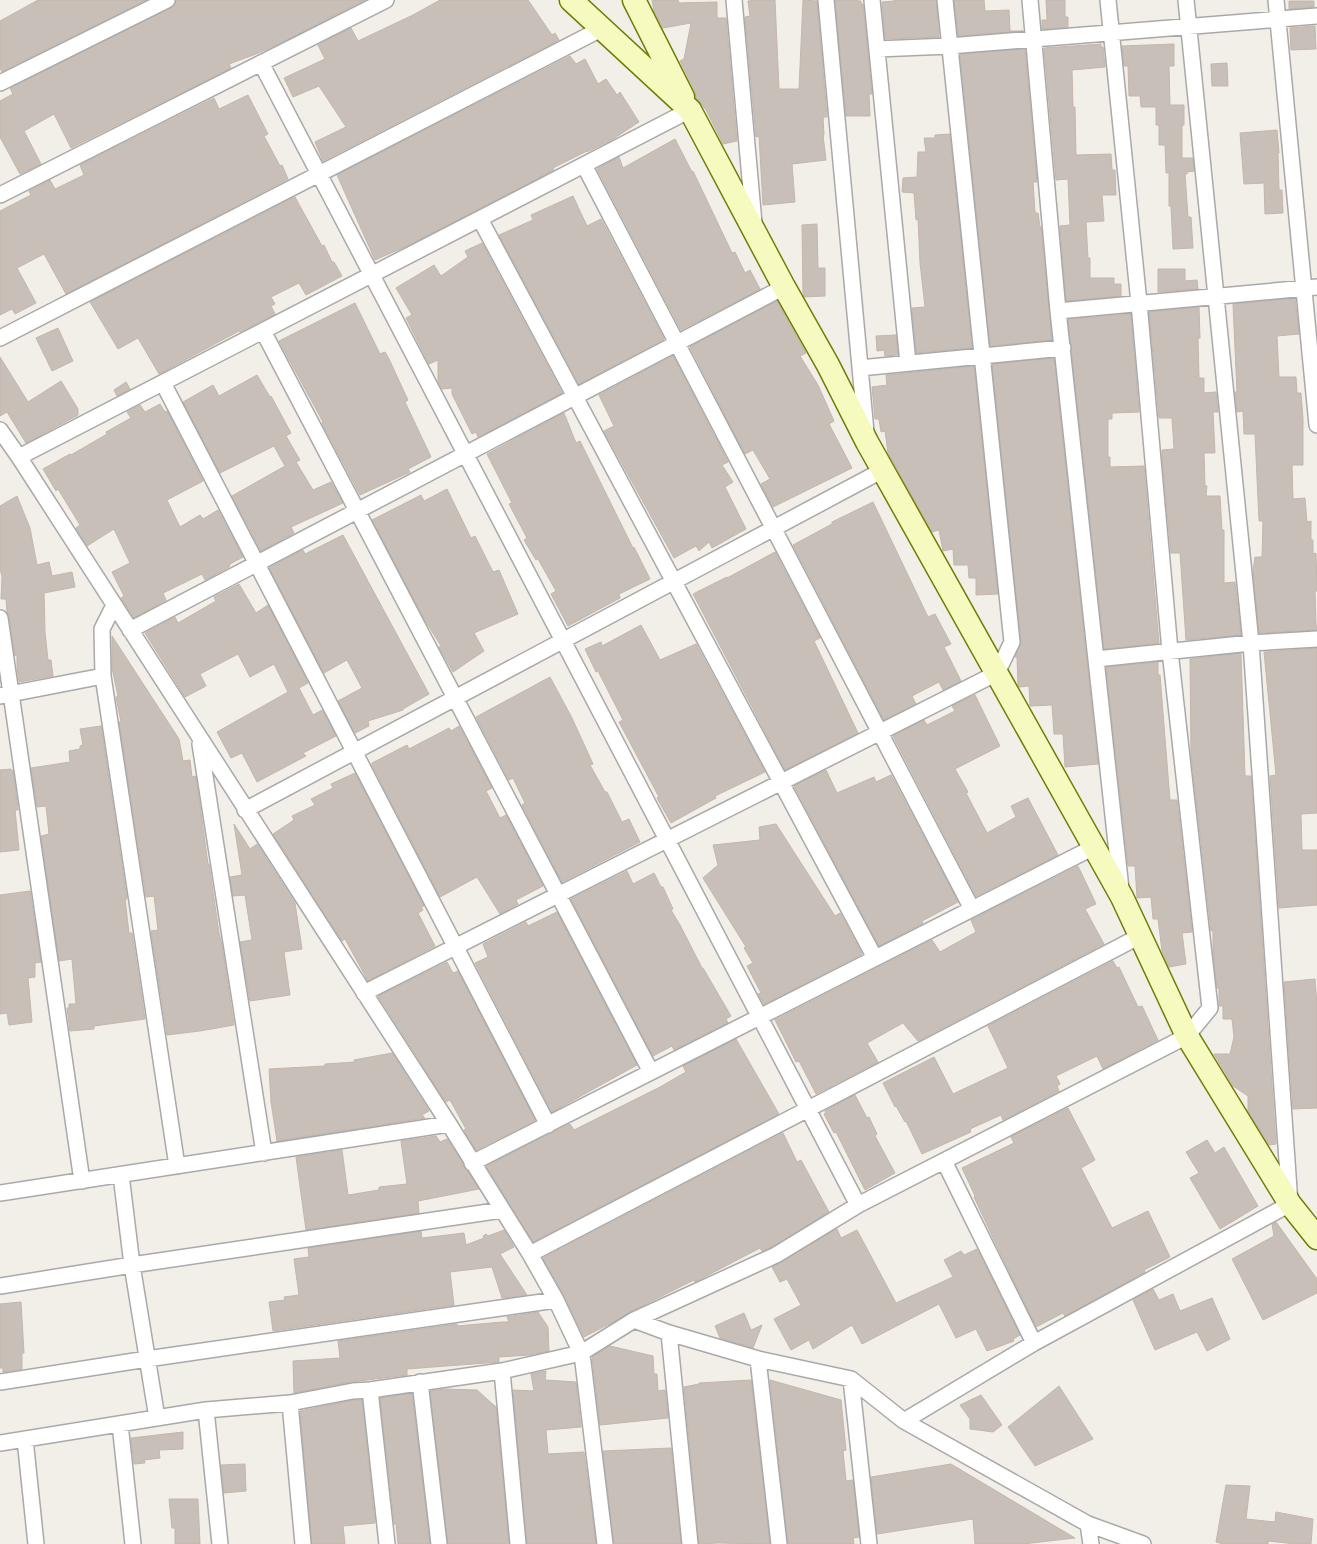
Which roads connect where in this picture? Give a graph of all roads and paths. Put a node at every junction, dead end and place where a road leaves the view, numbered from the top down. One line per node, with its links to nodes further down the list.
1 (167, 0): 24 (street)
2 (386, 0): 23 (street)
3 (571, 0): 18 (main road)
4 (634, 0): 16 (main road)
5 (645, 0): 16 (street)
6 (734, 0): 30 (street)
7 (826, 0): 43 (street)
8 (872, 0): 22 (street)
9 (945, 0): 21 (street)
10 (1030, 0): 20 (street)
11 (1108, 0): 19 (street)
12 (1186, 0): 17 (street)
13 (1276, 0): 15 (street)
14 (1317, 16): 15 (street)
15 (1278, 20): 17 (street); 33 (street)
16 (647, 26): 25 (main road)
17 (1189, 26): 19 (street); 34 (street)
18 (601, 29): 25 (main road); 27 (street)
19 (1111, 32): 20 (street); 35 (street)
20 (1033, 38): 21 (street); 36 (street)
21 (949, 46): 22 (street); 41 (street)
22 (877, 49): 42 (street)
23 (261, 63): 27 (street); 28 (street)
24 (0, 83)
25 (690, 110): 26 (street); 30 (main road)
26 (584, 165): 29 (street); 39 (street)
27 (319, 174): 31 (street); 38 (street)
28 (0, 195)
29 (480, 219): 31 (street); 45 (street)
30 (755, 233): 32 (main road)
31 (372, 275): 37 (street); 49 (street)
32 (784, 287): 39 (street); 48 (main road)
33 (1310, 287): 34 (street); 46 (street)
34 (1216, 296): 35 (street); 61 (street)
35 (1139, 303): 36 (street); 62 (street)
36 (1058, 311): 40 (street)
37 (263, 331): 44 (street); 52 (street)
38 (0, 338)
39 (677, 343): 45 (street); 53 (street)
40 (1063, 348): 41 (street); 63 (street)
41 (983, 356): 42 (street); 64 (street)
42 (908, 363): 43 (street)
43 (860, 368): 48 (street)
44 (163, 383): 50 (street); 54 (street)
45 (575, 396): 49 (street); 55 (street)
46 (1317, 425)
47 (0, 430): 50 (street)
48 (867, 442): 51 (main road)
49 (466, 454): 52 (street); 60 (street)
50 (19, 457): 56 (street)
51 (883, 470): 53 (street); 64 (main road)
52 (357, 511): 54 (street); 67 (street)
53 (774, 528): 55 (street); 68 (street)
54 (257, 564): 58 (street); 70 (street)
55 (674, 582): 60 (street); 71 (street)
56 (114, 605): 58 (street); 65 (street)
57 (0, 618): 66 (street)
58 (130, 630): 69 (street)
59 (1317, 639): 61 (street)
60 (564, 640): 67 (street); 73 (street)
61 (1251, 643): 62 (street); 96 (street)
62 (1170, 651): 63 (street); 83 (street)
63 (1096, 659): 76 (street)
64 (997, 673): 68 (street); 74 (main road)
65 (103, 676): 66 (street); 91 (street)
66 (5, 695): 93 (street)
67 (455, 698): 70 (street); 75 (street)
68 (880, 732): 71 (street); 77 (street)
69 (199, 739): 72 (street); 88 (street)
70 (354, 752): 72 (street); 79 (street)
71 (781, 782): 73 (street); 80 (street)
72 (245, 810): 81 (street)
73 (667, 839): 75 (street); 82 (street)
74 (1094, 847): 76 (main road); 77 (street)
75 (558, 895): 79 (street); 84 (street)
76 (1122, 897): 78 (main road)
77 (972, 909): 80 (street)
78 (1140, 936): 83 (main road); 85 (street)
79 (455, 947): 81 (street); 87 (street)
80 (874, 958): 82 (street)
81 (364, 993): 86 (street)
82 (760, 1017): 84 (street); 85 (street)
83 (1187, 1036): 89 (street); 96 (main road)
84 (651, 1072): 87 (street)
85 (808, 1109): 95 (street); 99 (street)
86 (449, 1124): 88 (street); 90 (street)
87 (548, 1125): 90 (street)
88 (264, 1153): 91 (street)
89 (944, 1161): 95 (street); 105 (street)
90 (472, 1163): 97 (street)
91 (177, 1166): 92 (street)
92 (121, 1175): 93 (street); 100 (street)
93 (82, 1181): 94 (street)
94 (0, 1193)
95 (858, 1204): 103 (street)
96 (1290, 1204): 98 (main road); 105 (street)
97 (502, 1210): 99 (street); 100 (street)
98 (1317, 1238)
99 (530, 1254): 102 (street)
100 (132, 1265): 101 (street); 107 (street)
101 (0, 1286)
102 (556, 1300): 106 (street); 107 (street)
103 (634, 1320): 104 (street); 106 (street)
104 (669, 1333): 108 (street); 130 (street)
105 (1034, 1343): 117 (street)
106 (581, 1353): 109 (street); 129 (street)
107 (147, 1359): 111 (street); 116 (street)
108 (758, 1359): 110 (street); 131 (street)
109 (502, 1371): 112 (street); 128 (street)
110 (851, 1379): 117 (street); 132 (street)
111 (0, 1382)
112 (420, 1382): 113 (street); 127 (street)
113 (370, 1390): 114 (street); 126 (street)
114 (290, 1403): 115 (street); 125 (street)
115 (206, 1410): 116 (street); 124 (street)
116 (157, 1418): 118 (street)
117 (904, 1421): 121 (street)
118 (120, 1424): 119 (street); 123 (street)
119 (25, 1439): 120 (street); 122 (street)
120 (0, 1444)
121 (1088, 1524): 133 (street); 134 (street)
122 (36, 1544)
123 (133, 1544)
124 (220, 1544)
125 (303, 1544)
126 (388, 1544)
127 (439, 1544)
128 (518, 1544)
129 (604, 1544)
130 (690, 1544)
131 (780, 1544)
132 (869, 1544)
133 (1090, 1544)
134 (1143, 1544)

